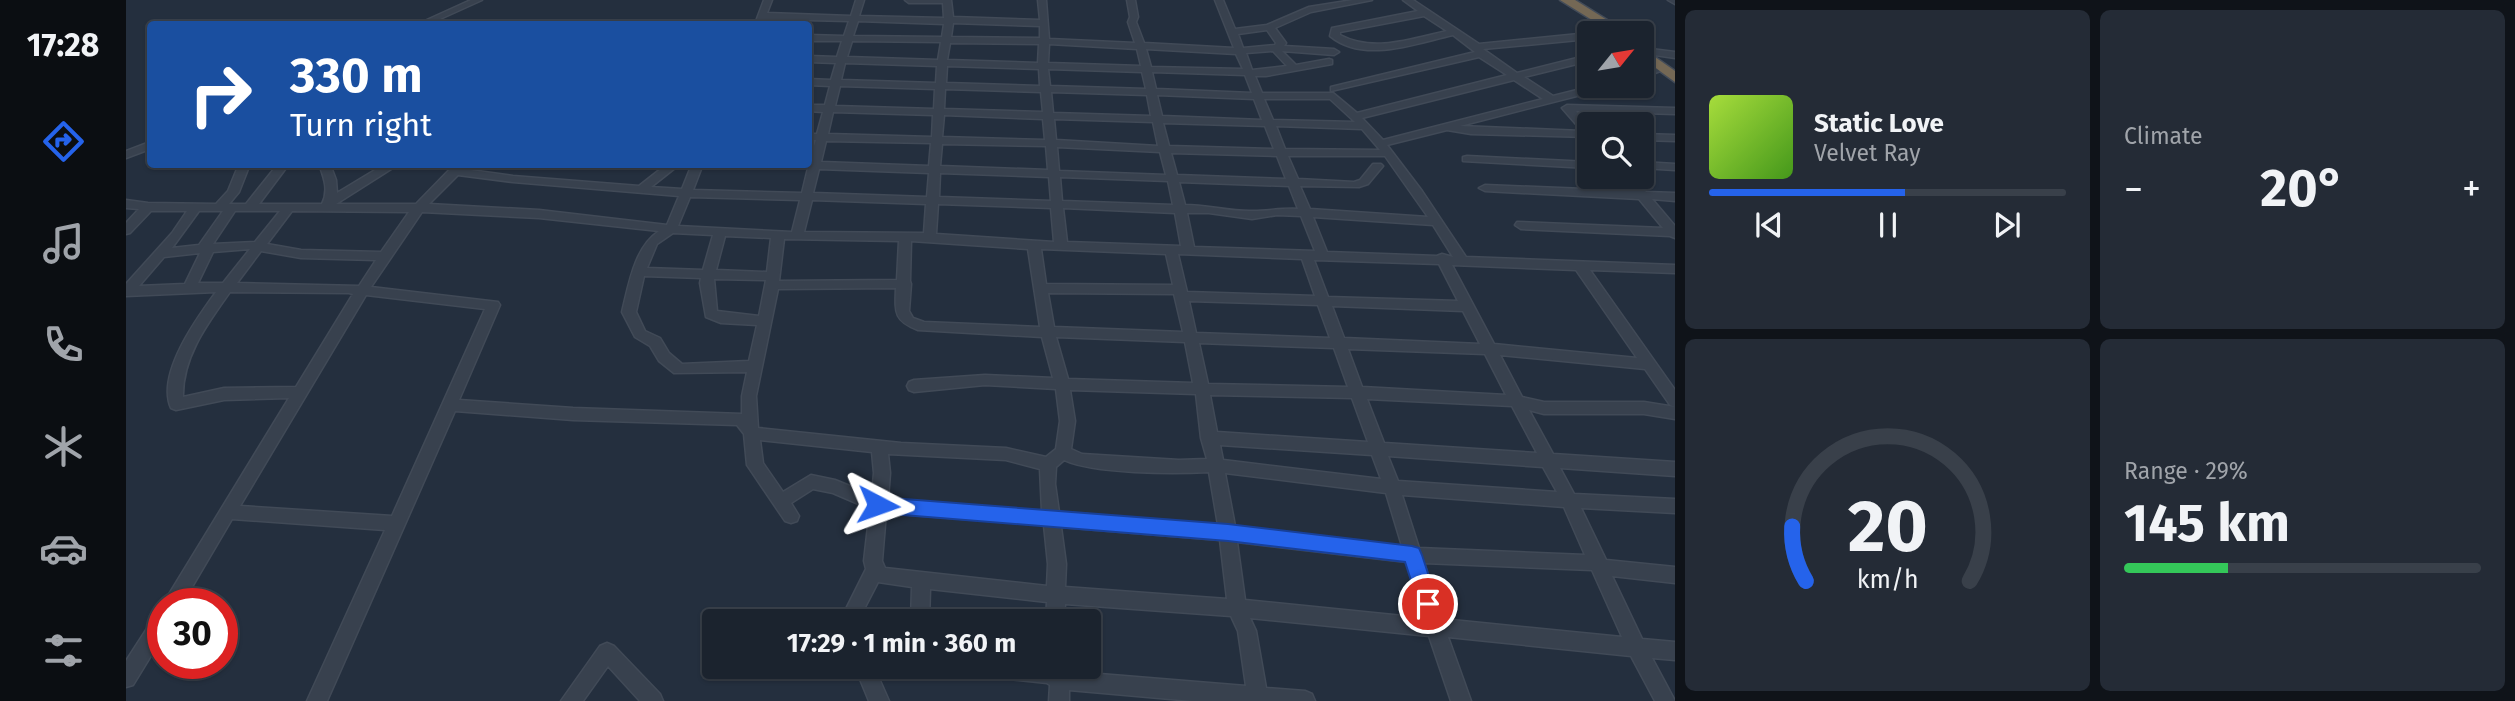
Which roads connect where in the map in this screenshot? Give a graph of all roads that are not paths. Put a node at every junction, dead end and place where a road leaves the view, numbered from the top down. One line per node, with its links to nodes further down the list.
1 (478, 0): 19 (street)
2 (768, 0): 17 (street)
3 (860, 0): 16 (street)
4 (909, 0): 5 (street)
5 (947, 0): 18 (street)
6 (1042, 0): 22 (street)
7 (1131, 0): 31 (street)
8 (1219, 0): 24 (street)
9 (1297, 0): 14 (street)
10 (1368, 0): 14 (street)
11 (1407, 0): 15 (street)
12 (1559, 0): 20 (highway)
13 (1566, 0): 21 (highway)
14 (1309, 10): 23 (street)
15 (1424, 13): 25 (street); 25 (street)
16 (853, 18): 17 (street); 18 (street); 27 (street)
17 (759, 20)
18 (948, 20): 22 (street); 29 (street)
19 (430, 21)
20 (1594, 21)
21 (1602, 21)
22 (1045, 23): 30 (street)
23 (1269, 27): 24 (street); 32 (street)
24 (1232, 32): 34 (street)
25 (1454, 32): 33 (street)
26 (812, 38): 27 (street)
27 (847, 38): 29 (street); 37 (street)
28 (1577, 38): 33 (street)
29 (945, 40): 30 (street); 39 (street)
30 (1042, 41): 31 (street); 40 (street)
31 (1142, 46): 34 (street); 43 (street)
32 (1279, 48): 34 (street); 42 (street); 42 (street)
33 (1479, 50): 46 (street); 50 (street)
34 (1241, 51): 44 (street)
35 (1654, 56): 41 (highway)
36 (812, 60): 37 (street)
37 (841, 60): 39 (street); 48 (street)
38 (1577, 61): 46 (street)
39 (942, 62): 40 (street); 49 (street)
40 (1043, 64): 43 (street); 51 (street)
41 (1672, 67): 45 (street)
42 (1294, 68): 44 (street)
43 (1146, 69): 44 (street); 52 (street)
44 (1249, 72): 54 (street)
45 (1654, 72)
46 (1514, 76): 55 (street); 61 (street)
47 (812, 82): 48 (street)
48 (837, 83): 49 (street); 57 (street)
49 (942, 86): 51 (street); 59 (street)
50 (1335, 89)
51 (1046, 90): 52 (street); 60 (street)
52 (1152, 92): 54 (street); 62 (street)
53 (1577, 93): 55 (street)
54 (1259, 97): 61 (street); 64 (street)
55 (1552, 100): 66 (street)
56 (812, 108): 57 (street)
57 (830, 108): 59 (street); 69 (street)
58 (1675, 111): 63 (street)
59 (939, 114): 60 (street); 72 (street)
60 (1049, 114): 62 (street); 73 (street)
61 (1356, 116): 65 (street)
62 (1158, 119): 64 (street); 76 (street)
63 (1577, 119)
64 (1270, 124): 65 (street); 77 (street)
65 (1366, 126): 74 (street)
66 (1443, 127): 67 (street); 74 (street)
67 (1577, 133)
68 (812, 136): 69 (street)
69 (822, 137): 72 (street); 83 (street)
70 (1654, 137): 71 (street)
71 (1675, 138)
72 (938, 139): 73 (street); 94 (street)
73 (1050, 143): 76 (street); 95 (street)
74 (1382, 143): 78 (street)
75 (147, 146): 79 (street)
76 (1165, 148): 77 (street); 96 (street)
77 (1280, 151): 78 (street); 97 (street)
78 (1390, 153): 117 (street)
79 (126, 155)
80 (1467, 159): 81 (street)
81 (1577, 164)
82 (812, 166): 83 (street)
83 (815, 166): 94 (street); 104 (street)
84 (1377, 166): 97 (street)
85 (1654, 166): 86 (street)
86 (1675, 167)
87 (243, 168): 108 (street)
88 (281, 168): 112 (street)
89 (326, 168): 107 (street)
90 (388, 168): 107 (street)
91 (457, 168): 100 (street); 114 (street)
92 (669, 168): 100 (street)
93 (696, 168): 101 (street)
94 (935, 168): 95 (street); 105 (street)
95 (1055, 174): 96 (street); 109 (street)
96 (1175, 179): 97 (street); 115 (street)
97 (1291, 181): 116 (street)
98 (1485, 188): 102 (street)
99 (1638, 189): 102 (street)
100 (642, 190): 101 (street)
101 (686, 193): 104 (street); 119 (street)
102 (1644, 196): 103 (street); 122 (street)
103 (1675, 197)
104 (806, 198): 105 (street); 124 (street)
105 (933, 203): 109 (street); 125 (street)
106 (126, 205): 110 (street)
107 (328, 205): 113 (street); 114 (street)
108 (226, 206): 111 (street); 112 (street); 130 (street)
109 (1058, 206): 115 (street); 128 (street)
110 (148, 207): 111 (street); 120 (street)
111 (196, 207): 133 (street)
112 (250, 207): 113 (street)
113 (289, 207): 129 (street)
114 (419, 208): 119 (street); 136 (street)
115 (1181, 210): 116 (street); 132 (street)
116 (1306, 214): 117 (street); 135 (street)
117 (1437, 221): 138 (street)
118 (1521, 225): 122 (street)
119 (671, 229): 121 (street); 141 (street)
120 (126, 230)
121 (720, 232): 123 (street); 142 (street)
122 (1675, 233)
123 (778, 235): 124 (street); 143 (street)
124 (797, 236): 126 (street)
125 (930, 237): 126 (street); 127 (street)
126 (905, 239): 144 (street)
127 (1034, 245): 128 (street); 147 (street)
128 (1061, 246): 131 (street)
129 (261, 247): 130 (street); 136 (street); 145 (street)
130 (207, 248): 133 (street); 146 (street)
131 (1171, 249): 132 (street); 150 (street)
132 (1188, 250): 134 (street)
133 (161, 253): 148 (street)
134 (1306, 254): 135 (street); 151 (street)
135 (1322, 254): 137 (street)
136 (387, 256): 149 (street)
137 (1442, 258): 138 (street); 152 (street)
138 (1461, 259): 139 (street)
139 (1579, 264): 140 (street); 158 (street)
140 (1675, 269)
141 (639, 272): 142 (street); 159 (street)
142 (708, 272): 143 (street); 153 (street)
143 (772, 280): 144 (street); 153 (street)
144 (905, 284): 154 (street)
145 (227, 287): 146 (street); 149 (street); 163 (street)
146 (189, 288): 148 (street)
147 (1041, 288): 150 (street); 154 (street)
148 (126, 291)
149 (361, 292): 163 (street); 167 (street)
150 (1181, 293): 151 (street); 155 (street)
151 (1324, 299): 152 (street); 156 (street)
152 (1466, 306): 157 (street)
153 (764, 321): 159 (street)
154 (1048, 332): 155 (street); 160 (street)
155 (1191, 338): 156 (street); 162 (street)
156 (1340, 344): 157 (street); 164 (street)
157 (1489, 349): 158 (street); 165 (street)
158 (1649, 364): 166 (street)
159 (754, 366): 169 (street)
160 (1061, 384): 161 (street); 162 (street); 173 (street)
161 (914, 386)
162 (1202, 389): 164 (street); 170 (street)
163 (300, 392): 182 (street)
164 (1356, 394): 165 (street); 172 (street)
165 (1516, 401): 168 (street); 174 (street)
166 (1675, 401)
167 (450, 405): 169 (street); 184 (street)
168 (1675, 413)
169 (751, 433): 171 (street); 180 (street)
170 (1209, 438): 172 (street); 176 (street)
171 (879, 445): 175 (street); 180 (street)
172 (1380, 450): 174 (street); 178 (street)
173 (1063, 452): 175 (street); 176 (street)
174 (1548, 462): 177 (street); 179 (street)
175 (1048, 464): 183 (street)
176 (1214, 465): 178 (street); 185 (street)
177 (1675, 469)
178 (1392, 487): 179 (street); 186 (street)
179 (1569, 500): 181 (street); 187 (street)
180 (878, 505): 183 (street); 188 (street)
181 (1675, 506)
182 (229, 512): 184 (street); 191 (street)
183 (1052, 519): 185 (street); 192 (street)
184 (397, 524): 206 (street)
185 (1228, 533): 186 (street); 193 (street)
186 (1412, 555): 187 (street); 197 (street)
187 (1600, 565): 189 (street); 199 (street)
188 (875, 569): 190 (street); 194 (street)
189 (1675, 575)
190 (921, 580): 192 (street); 195 (street)
191 (182, 588)
192 (1057, 595): 193 (street); 196 (street)
193 (1237, 608): 197 (street); 205 (street)
194 (855, 609)
195 (920, 609)
196 (1056, 609)
197 (1436, 629): 199 (street); 212 (street)
198 (147, 645): 201 (street)
199 (1635, 645): 200 (street); 213 (street)
200 (1675, 651)
201 (126, 678)
202 (869, 679): 209 (street)
203 (1055, 679): 210 (street)
204 (1101, 679): 205 (street)
205 (1257, 699): 211 (street)
206 (317, 701)
207 (571, 701): 208 (street)
208 (653, 701)
209 (879, 701)
210 (1059, 701)
211 (1305, 701)
212 (1461, 701)
213 (1666, 701)

